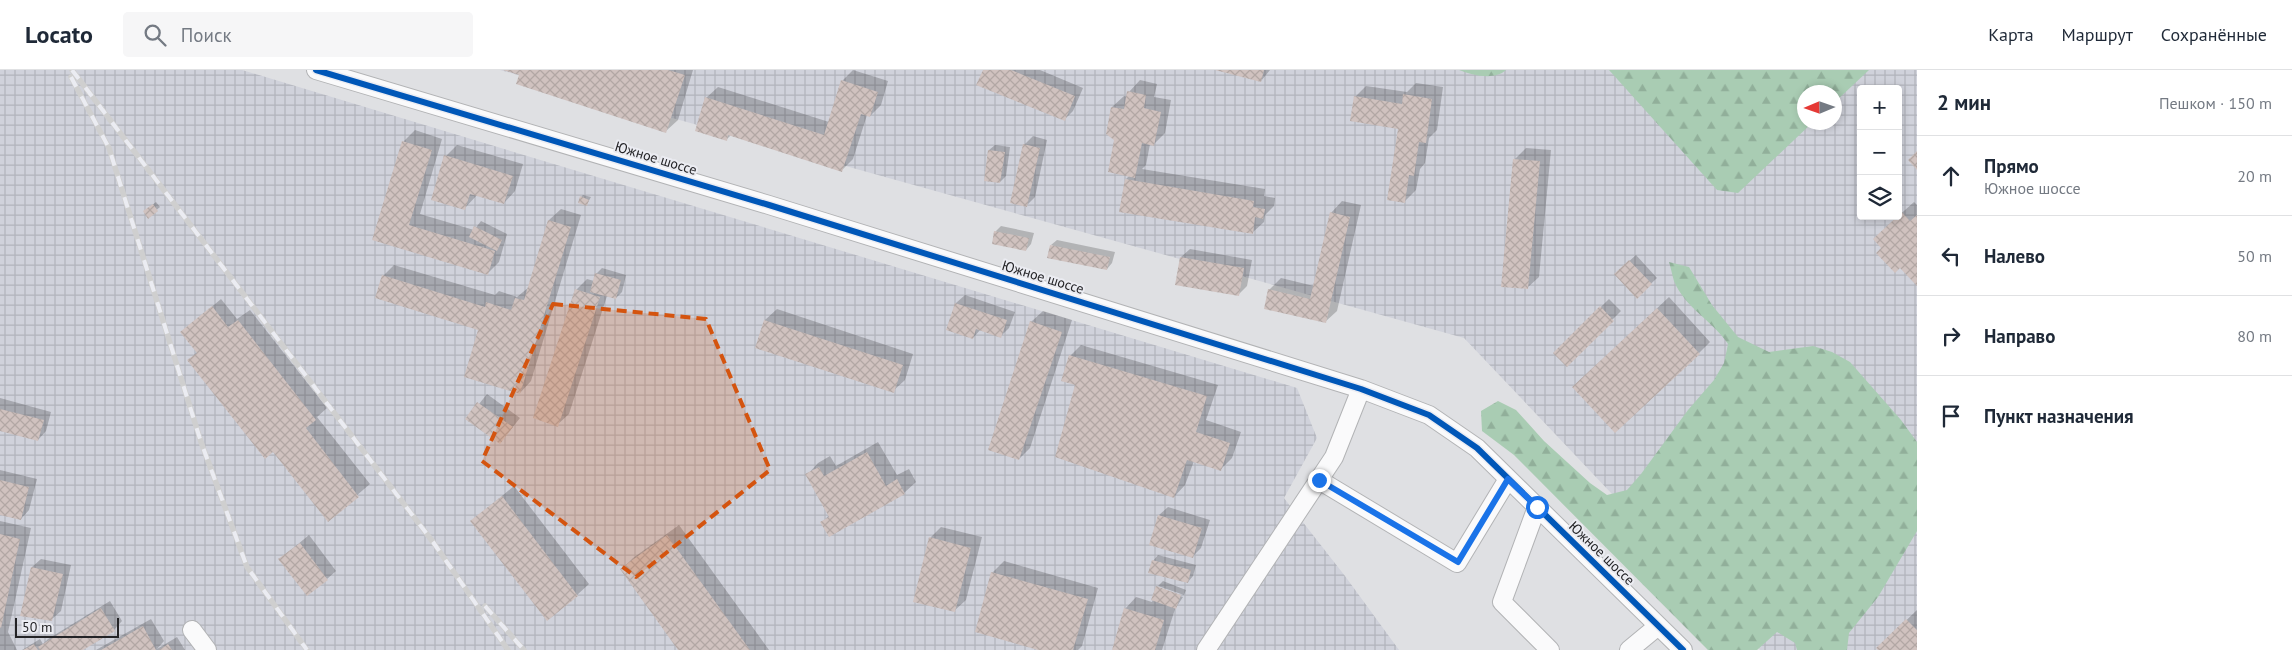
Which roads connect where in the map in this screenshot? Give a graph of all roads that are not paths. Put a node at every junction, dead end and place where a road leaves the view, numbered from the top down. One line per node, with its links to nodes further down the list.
1 (316, 70): 2 (street, Южное шоссе)
2 (1361, 389): 3 (street, Южное шоссе); 4 (street)
3 (1508, 479): 4 (street); 5 (street, Южное шоссе)
4 (1319, 480): 9 (street)
5 (1537, 507): 6 (street, Южное шоссе); 10 (street)
6 (1658, 626): 11 (street); 12 (street, Южное шоссе)
7 (192, 630): 8 (street)
8 (207, 650)
9 (1206, 650)
10 (1550, 650)
11 (1629, 650)
12 (1683, 650)

